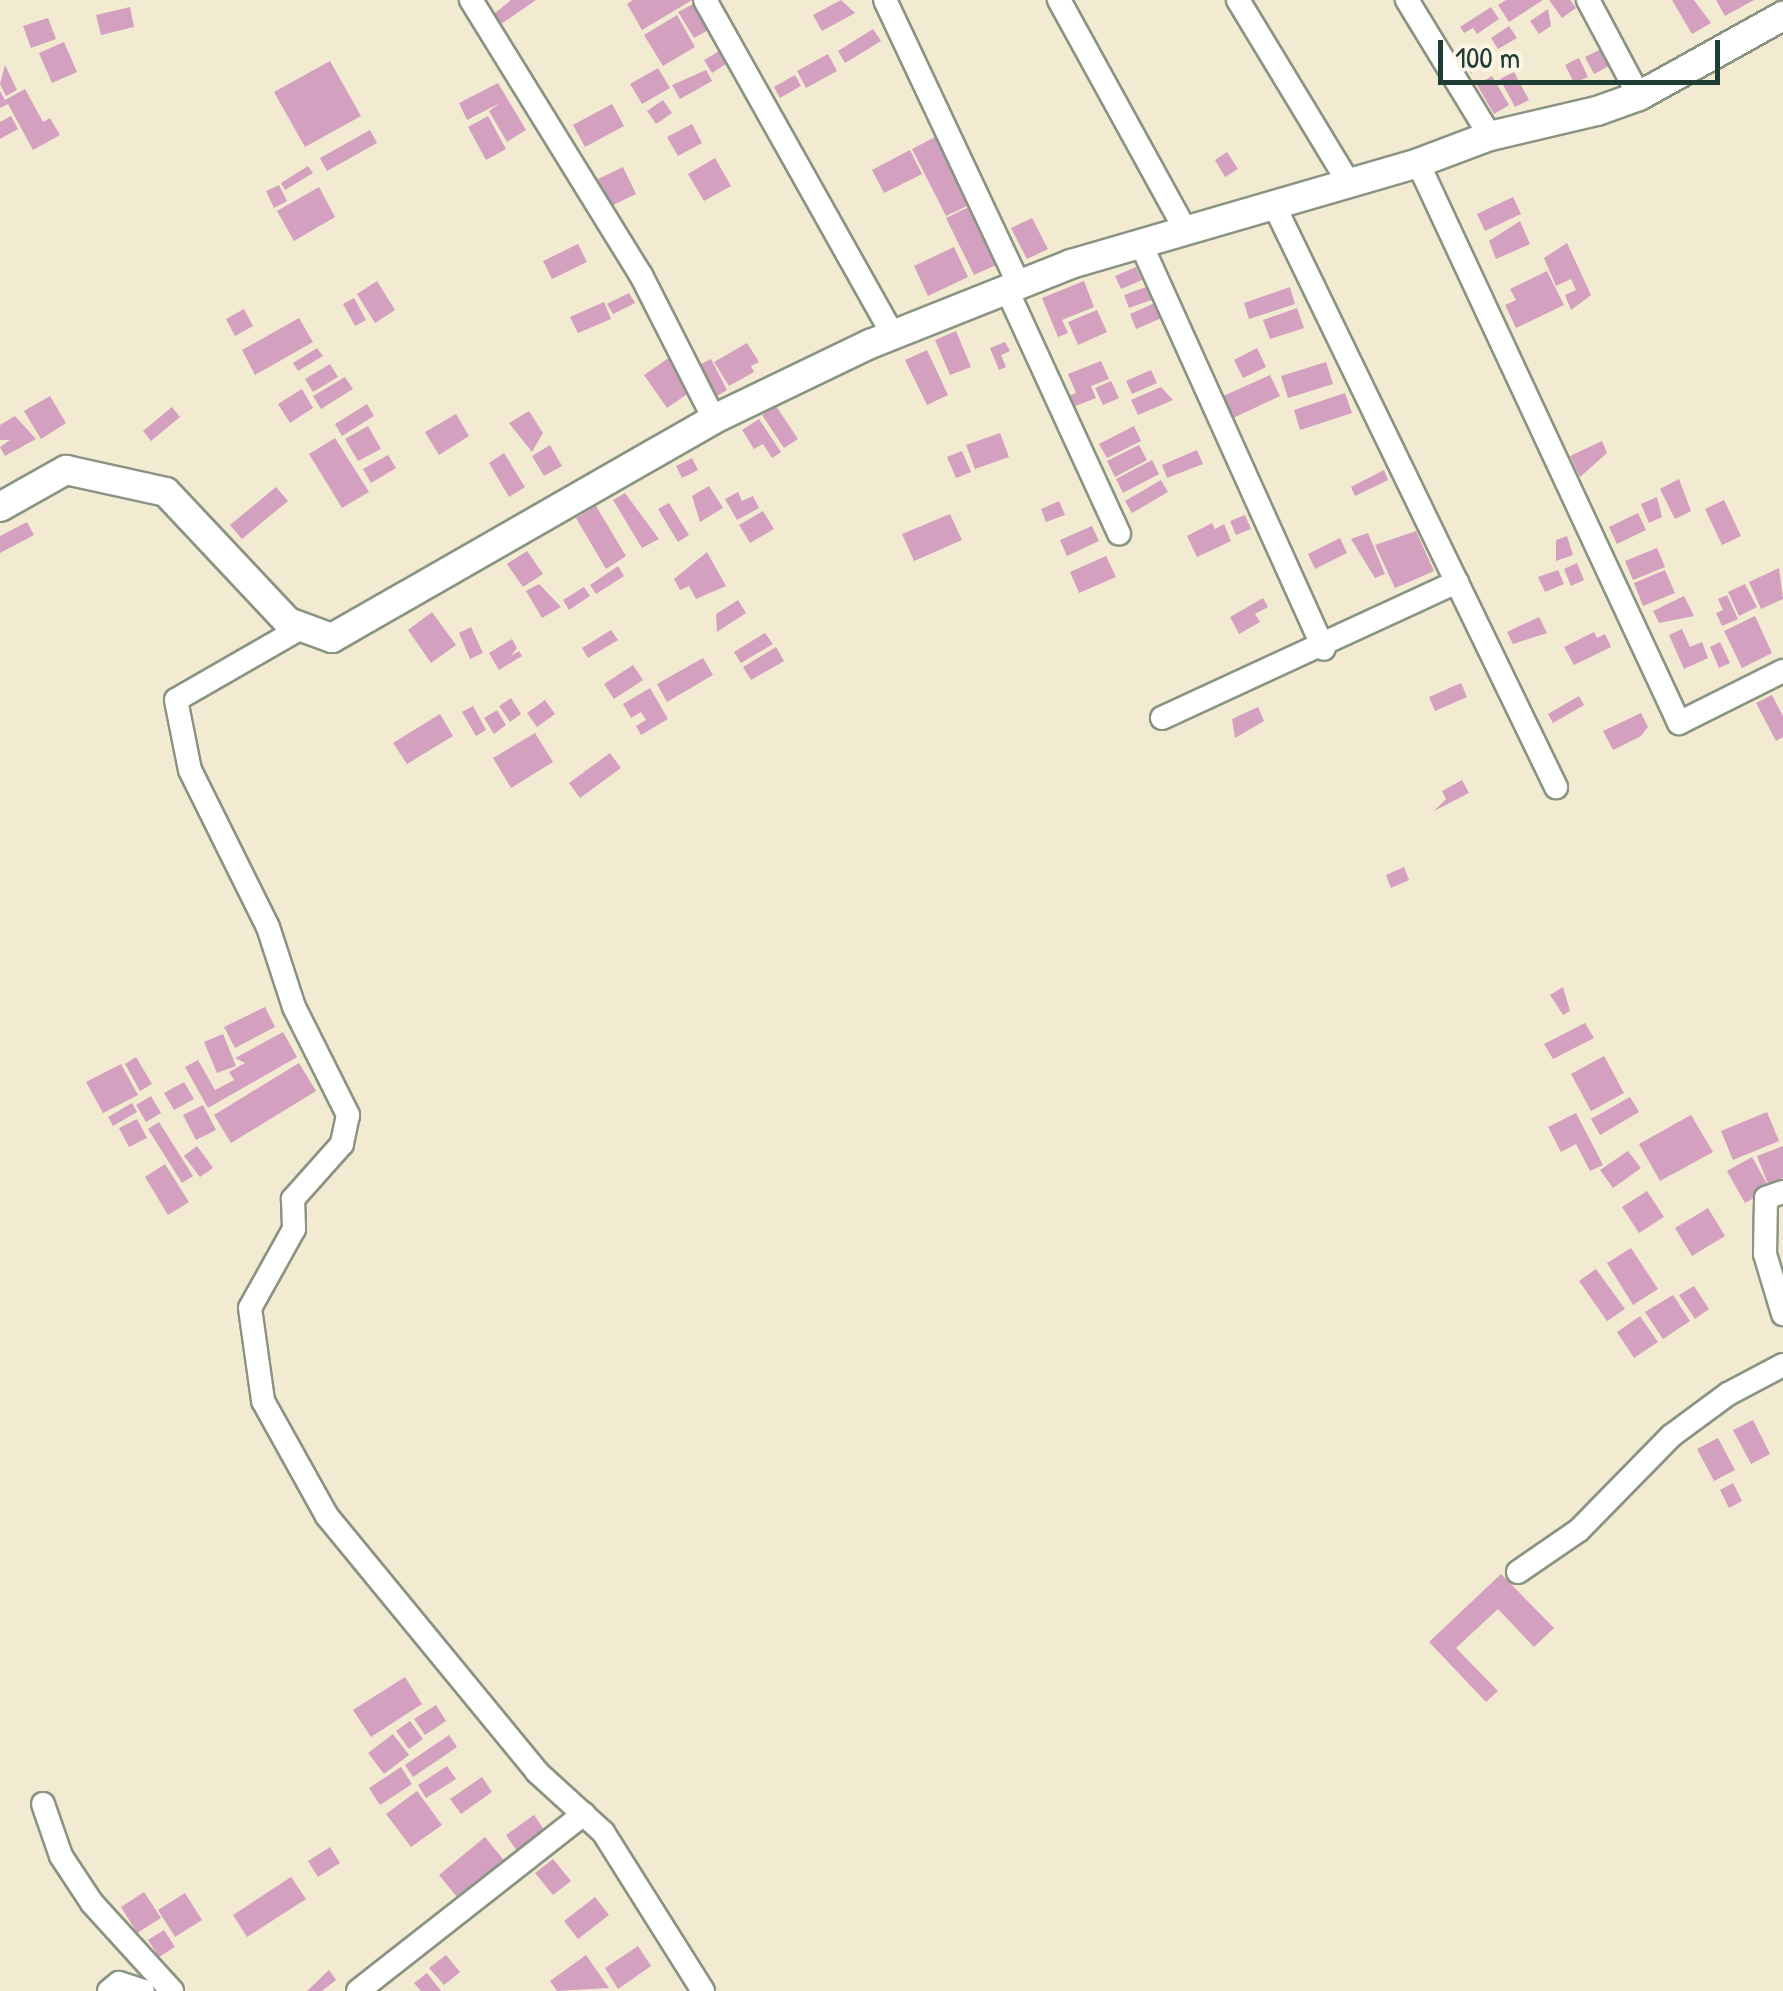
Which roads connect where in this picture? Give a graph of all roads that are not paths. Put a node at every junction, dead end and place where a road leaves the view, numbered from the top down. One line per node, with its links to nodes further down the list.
1 (471, 0): 19 (street)
2 (705, 0): 18 (street)
3 (886, 0): 17 (street)
4 (1059, 0): 15 (street)
5 (1238, 0): 13 (street)
6 (1407, 0): 11 (street)
7 (1588, 0): 10 (street)
8 (1772, 0): 9 (street)
9 (1783, 16): 10 (street)
10 (1639, 96): 11 (street)
11 (1490, 136): 12 (street)
12 (1418, 163): 13 (street); 25 (street)
13 (1349, 183): 14 (street)
14 (1274, 205): 15 (street); 22 (street)
15 (1186, 231): 16 (street)
16 (1141, 244): 17 (street); 24 (street)
17 (1013, 287): 18 (street); 21 (street)
18 (893, 334): 19 (street)
19 (714, 419): 23 (street)
20 (0, 507): 23 (street)
21 (1118, 534)
22 (1457, 582): 24 (street); 27 (street)
23 (300, 628): 33 (street)
24 (1324, 649): 26 (street)
25 (1783, 671)
26 (1162, 718)
27 (1556, 788)
28 (1783, 1192): 29 (street)
29 (1783, 1314)
30 (1783, 1365): 31 (street)
31 (1518, 1572)
32 (42, 1804): 36 (street)
33 (584, 1814): 37 (street); 38 (street)
34 (109, 1991): 35 (street)
35 (143, 1991)
36 (172, 1991)
37 (358, 1991)
38 (704, 1991)

